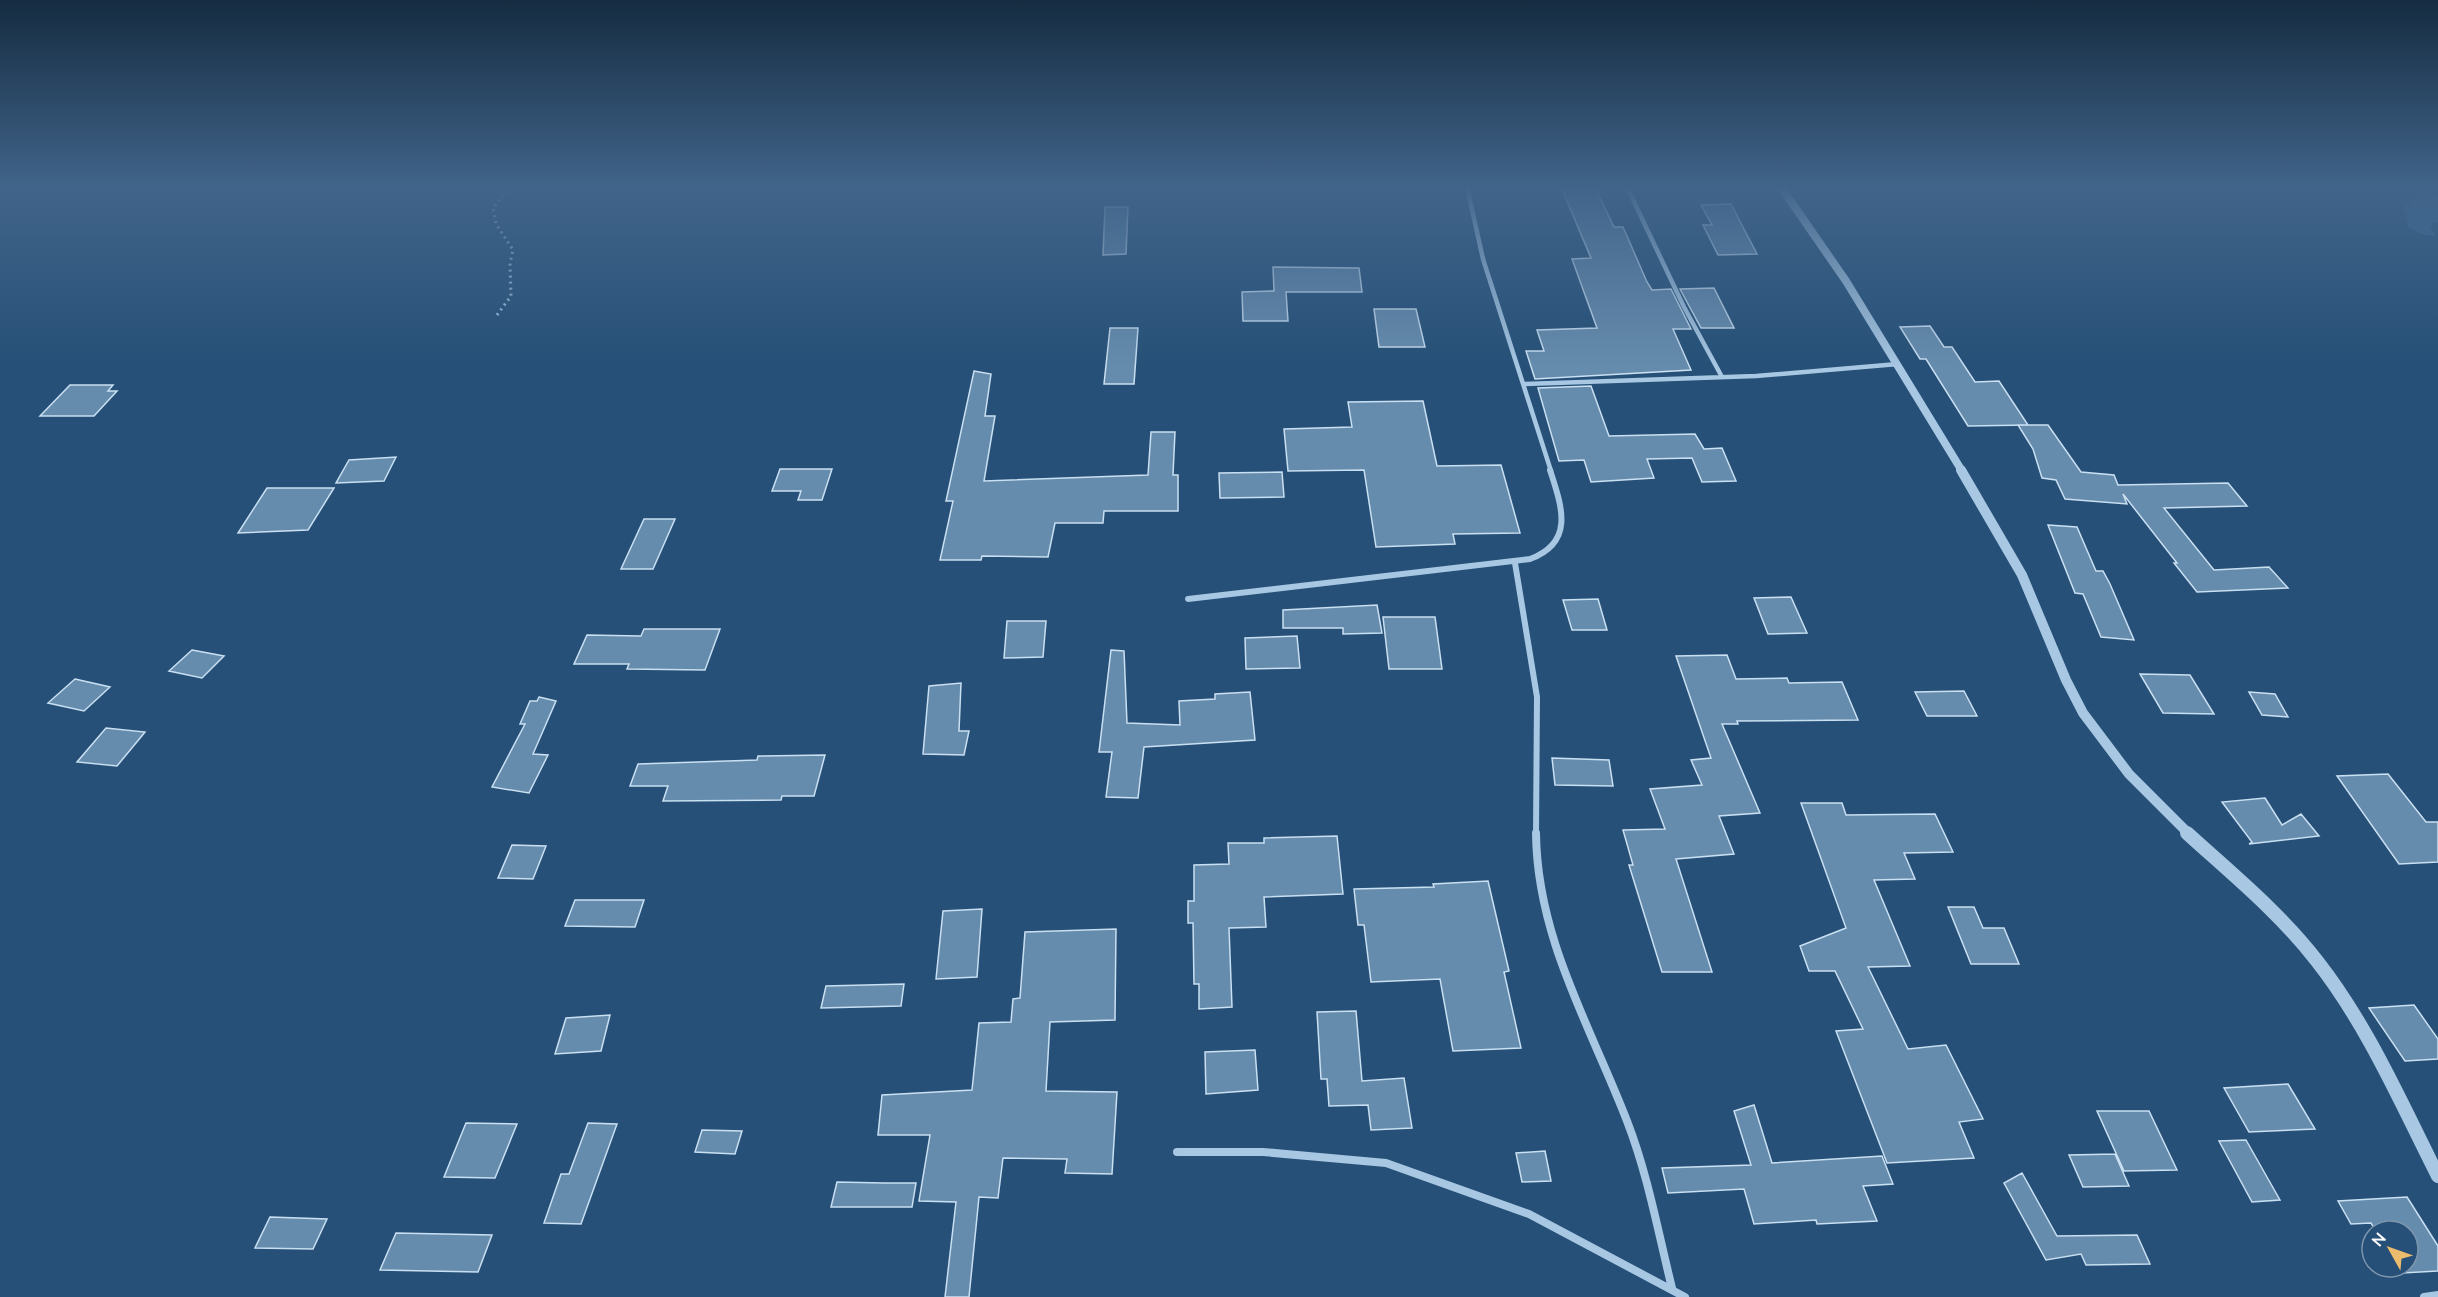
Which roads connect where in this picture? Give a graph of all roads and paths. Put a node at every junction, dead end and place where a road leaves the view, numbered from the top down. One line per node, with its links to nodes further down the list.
1 (511, 248): 5 (path)
2 (1480, 248): 8 (street)
3 (1657, 248): 7 (street)
4 (1824, 248): 6 (street)
5 (497, 315)
6 (1898, 364): 7 (street); 12 (street)
7 (1722, 376): 8 (street)
8 (1525, 384): 9 (street)
9 (1515, 563): 10 (street); 13 (street)
10 (1188, 599)
11 (1177, 1152): 13 (street)
12 (2438, 1176)
13 (1672, 1288): 15 (street)
14 (2438, 1295): 16 (street)
15 (1685, 1297)
16 (2424, 1297)

